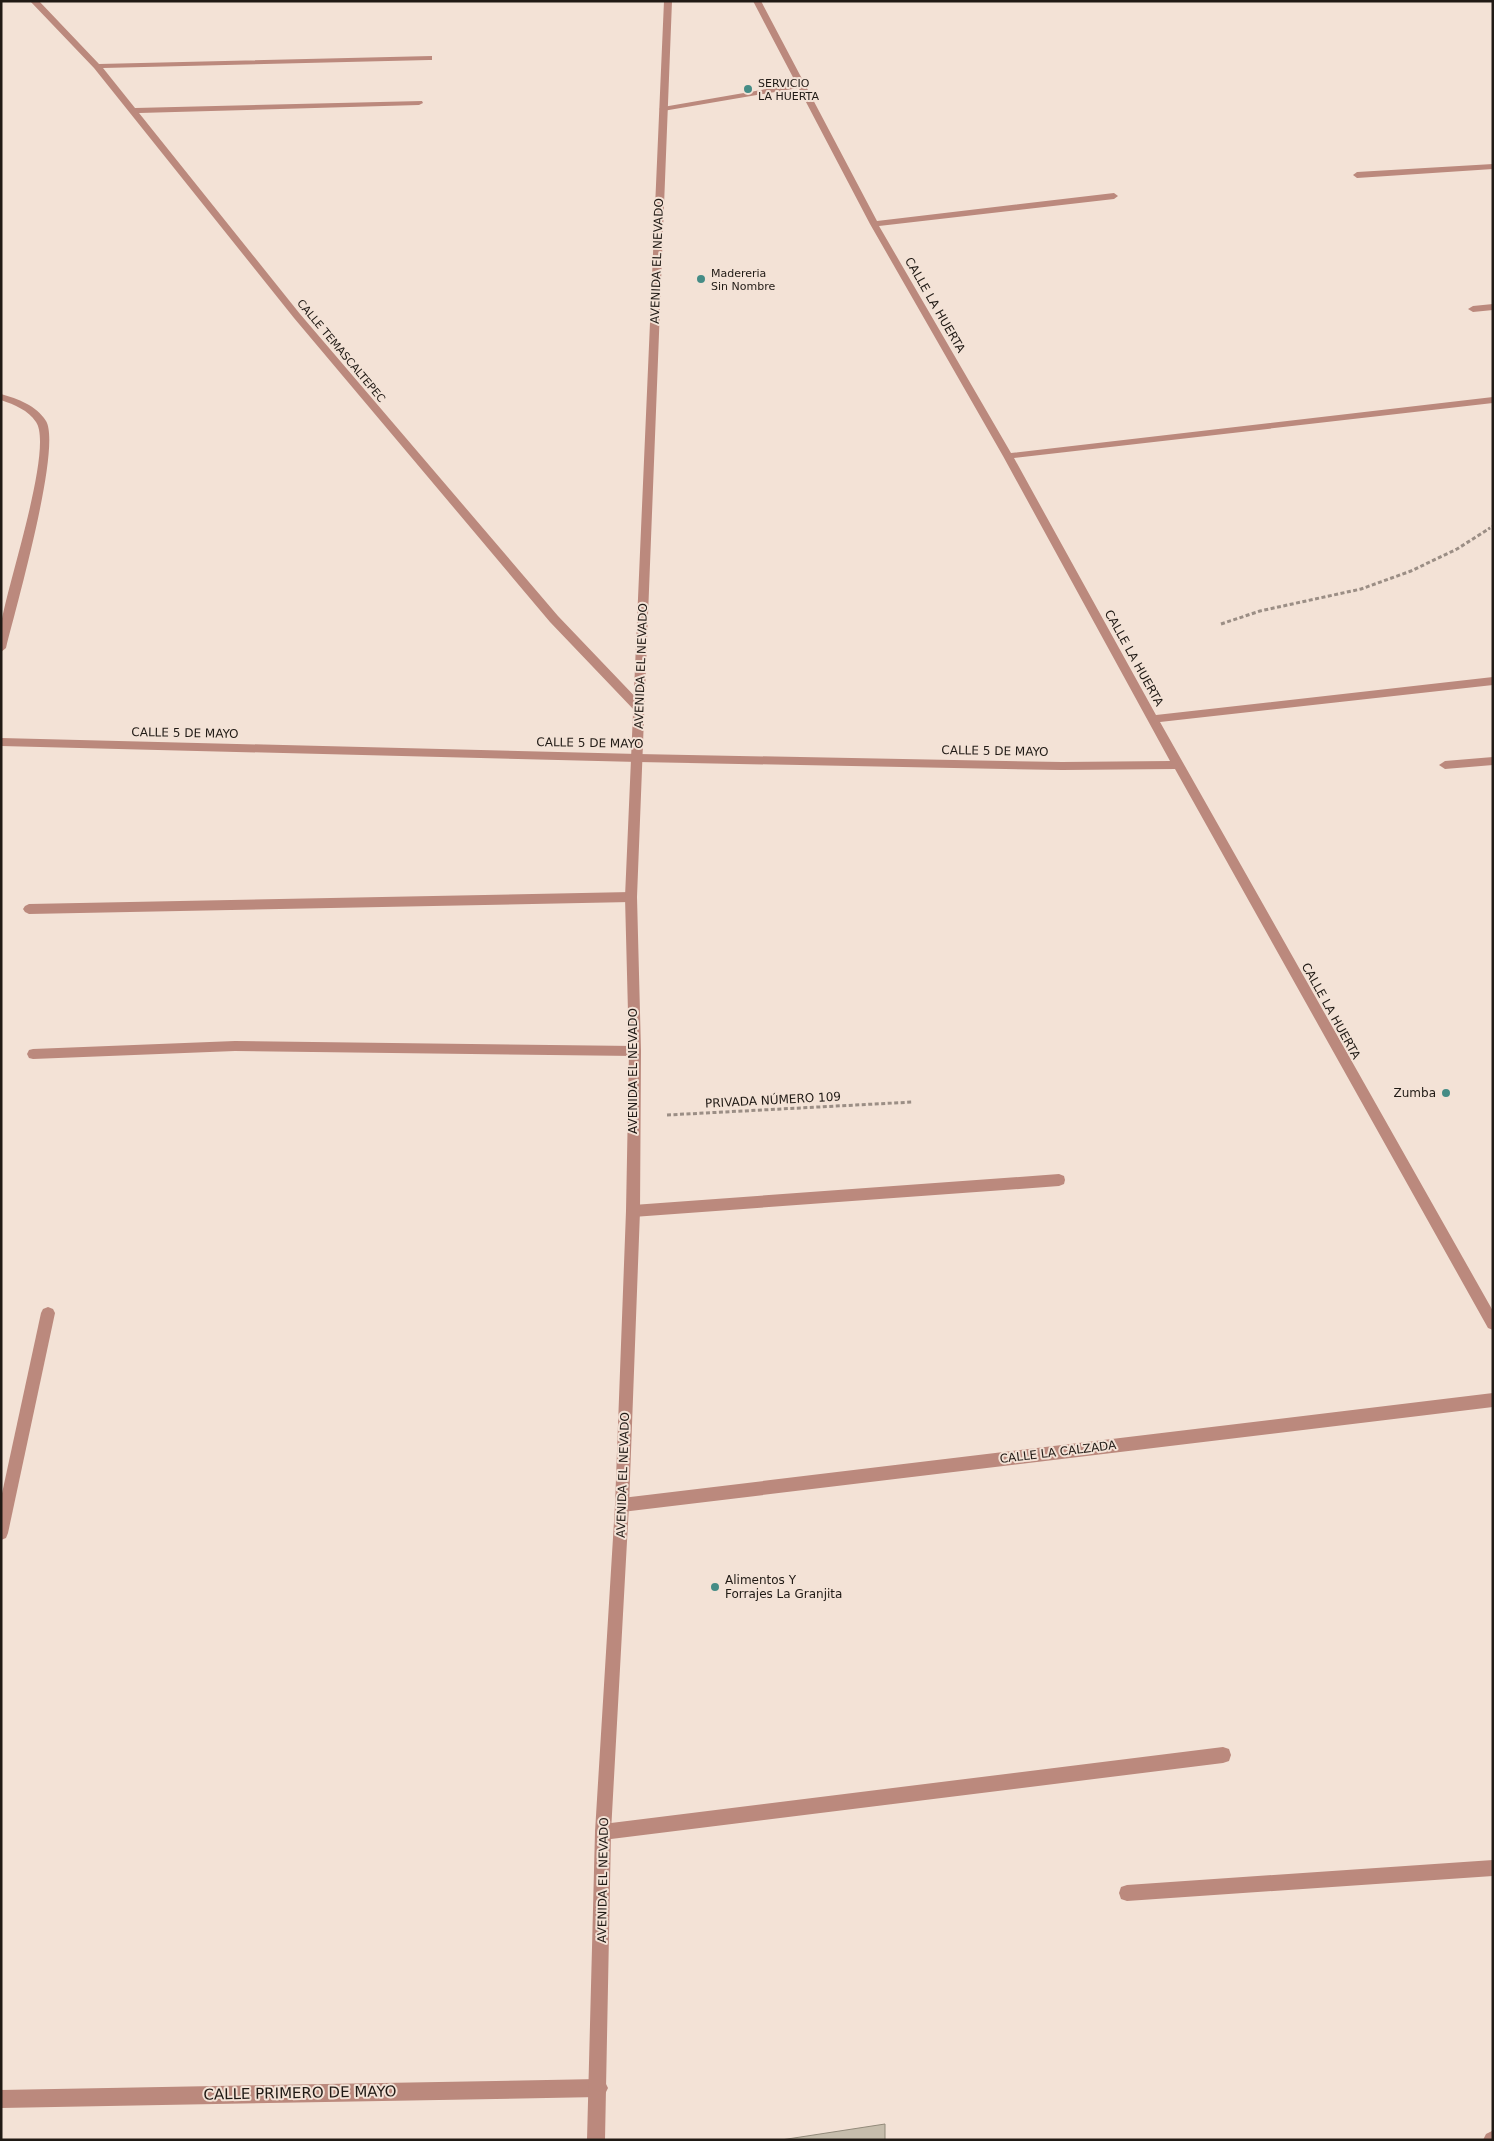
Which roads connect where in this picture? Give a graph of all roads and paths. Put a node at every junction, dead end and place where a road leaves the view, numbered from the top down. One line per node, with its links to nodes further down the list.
1 (34, 1): 5 (street, CALLE TEMASCALTEPEC)
2 (668, 1): 8 (street, AVENIDA EL NEVADO)
3 (757, 1): 6 (street, CALLE LA HUERTA)
4 (430, 58): 5 (street)
5 (97, 66): 9 (street, CALLE TEMASCALTEPEC)
6 (801, 86): 8 (street); 13 (street, CALLE LA HUERTA)
7 (418, 103): 9 (street)
8 (663, 109): 23 (street, AVENIDA EL NEVADO)
9 (133, 111): 23 (street, CALLE TEMASCALTEPEC)
10 (1493, 166): 11 (street)
11 (1357, 175)
12 (1114, 196): 13 (street)
13 (874, 224): 18 (street, CALLE LA HUERTA)
14 (1493, 307): 15 (street)
15 (1473, 309)
16 (1, 397): 21 (street)
17 (1493, 400): 18 (street)
18 (1008, 456): 24 (street, CALLE LA HUERTA)
19 (1493, 526): 20 (path)
20 (1222, 624)
21 (1, 648)
22 (1493, 681): 24 (street)
23 (639, 708): 26 (street, AVENIDA EL NEVADO)
24 (1154, 719): 28 (street, CALLE LA HUERTA)
25 (1, 742): 26 (street, CALLE 5 DE MAYO)
26 (638, 758): 28 (street, CALLE 5 DE MAYO); 30 (street, AVENIDA EL NEVADO)
27 (1493, 761): 29 (street)
28 (1178, 765): 39 (street, CALLE LA HUERTA)
29 (1445, 765)
30 (631, 897): 31 (street); 32 (street, AVENIDA EL NEVADO)
31 (30, 909)
32 (635, 1051): 33 (street); 35 (street, AVENIDA EL NEVADO)
33 (33, 1054)
34 (913, 1102): 35 (path, PRIVADA NÚMERO 109)
35 (633, 1117): 37 (street, AVENIDA EL NEVADO)
36 (1059, 1180): 37 (street)
37 (633, 1212): 41 (street, AVENIDA EL NEVADO)
38 (48, 1312): 42 (street)
39 (1493, 1324)
40 (1493, 1400): 41 (street, CALLE LA CALZADA)
41 (622, 1505): 44 (street, AVENIDA EL NEVADO)
42 (1, 1533)
43 (1223, 1754): 44 (street)
44 (603, 1832): 47 (street, AVENIDA EL NEVADO)
45 (1493, 1868): 46 (street)
46 (1127, 1893)
47 (598, 2088): 48 (street, CALLE PRIMERO DE MAYO); 49 (street, AVENIDA EL NEVADO)
48 (1, 2099)
49 (596, 2140)

